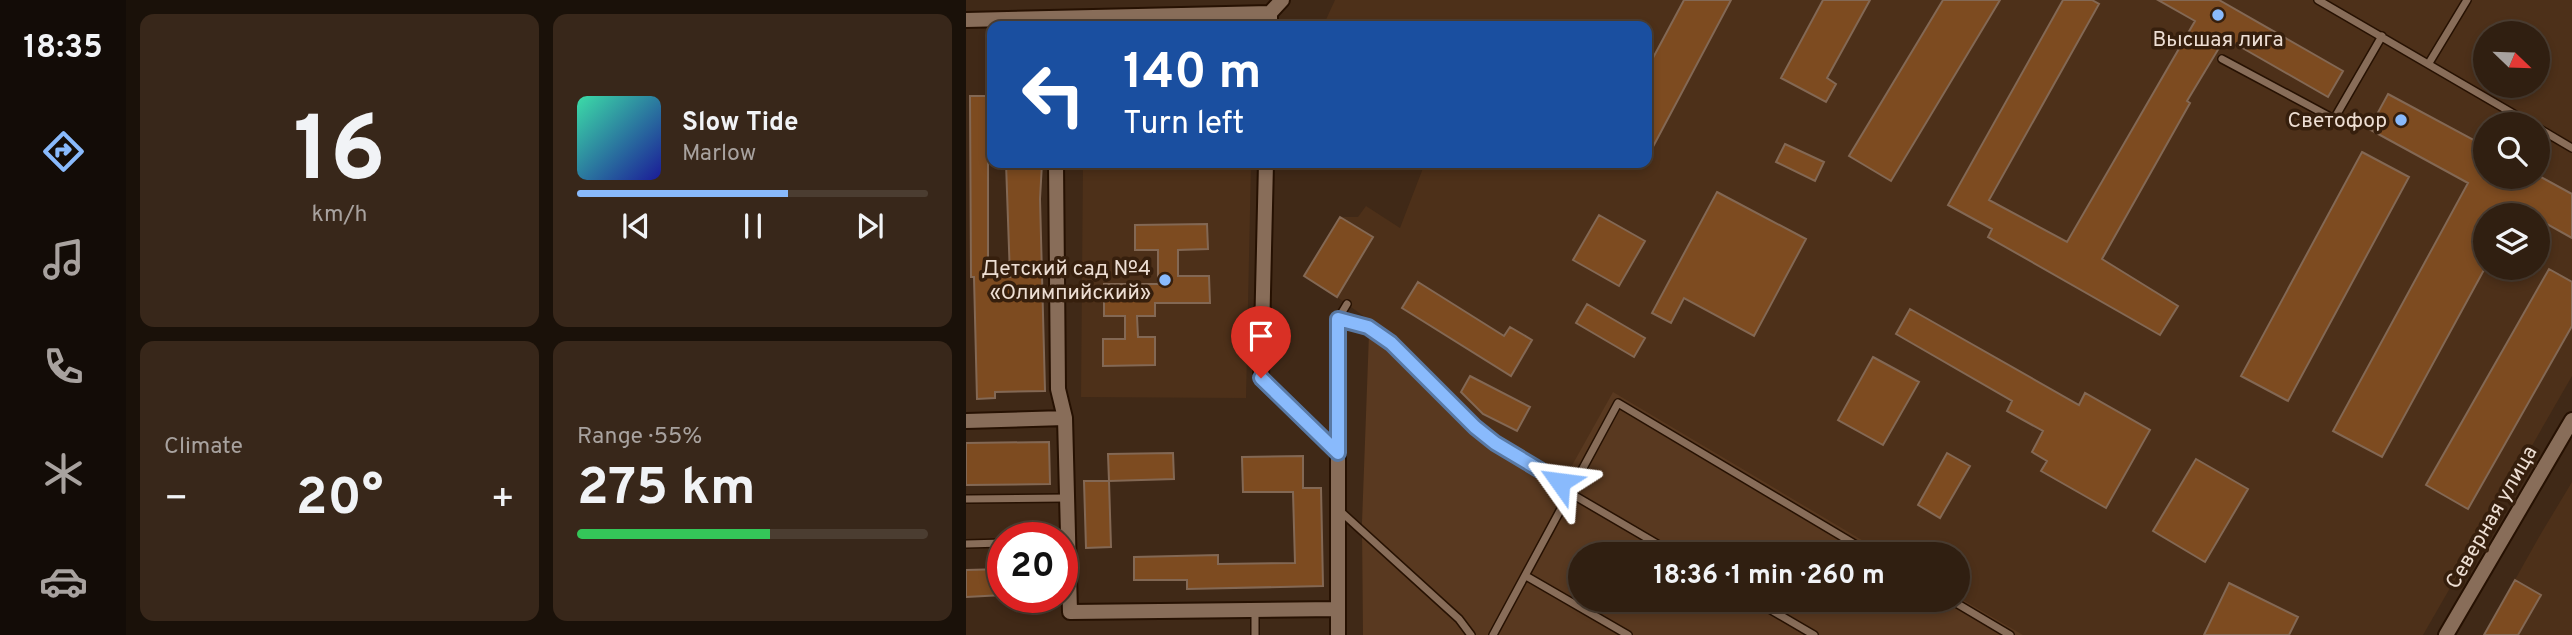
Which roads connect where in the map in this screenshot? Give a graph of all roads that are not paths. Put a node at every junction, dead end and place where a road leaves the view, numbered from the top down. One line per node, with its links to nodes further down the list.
1 (1282, 0): 4 (street)
2 (2318, 0): 7 (lane)
3 (2468, 0): 9 (lane)
4 (1270, 19): 6 (street)
5 (966, 20): 6 (street)
6 (1055, 21)
7 (2382, 36): 8 (lane); 9 (lane)
8 (2222, 59)
9 (2429, 63): 10 (lane)
10 (2512, 112)
11 (2550, 135): 12 (lane)
12 (2572, 148)
13 (1056, 168): 17 (street)
14 (1266, 168): 20 (street)
15 (1346, 304): 16 (lane)
16 (1338, 319): 20 (lane); 21 (lane)
17 (1065, 418): 19 (street); 23 (street)
18 (2572, 420): 44 (street, Северная улица)
19 (966, 421)
20 (1338, 453): 25 (street)
21 (1560, 482)
22 (1570, 493): 27 (lane); 28 (lane); 31 (lane)
23 (1066, 498): 24 (lane); 26 (street)
24 (966, 499)
25 (1338, 510): 32 (street); 39 (lane)
26 (1065, 522)
27 (1654, 542)
28 (1851, 542)
29 (987, 543): 30 (lane)
30 (966, 544)
31 (1526, 576): 40 (lane); 41 (lane)
32 (1338, 609): 33 (street); 38 (street)
33 (1255, 610): 35 (street); 37 (lane)
34 (1970, 611): 43 (lane)
35 (1078, 612)
36 (1775, 612): 42 (lane)
37 (1255, 635)
38 (1338, 635)
39 (1471, 635)
40 (1493, 635)
41 (1628, 635)
42 (1814, 635)
43 (2010, 635)
44 (2446, 635)

